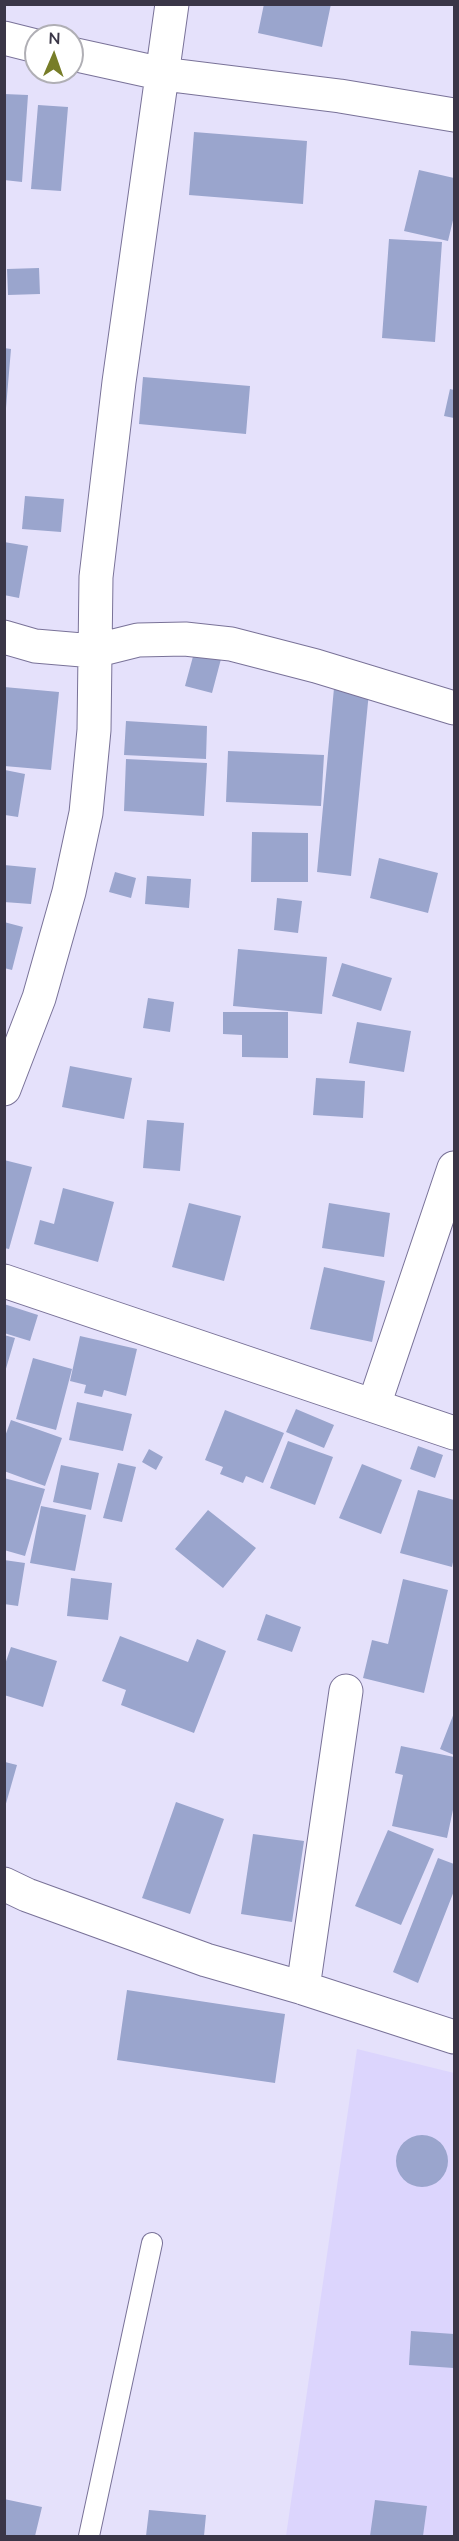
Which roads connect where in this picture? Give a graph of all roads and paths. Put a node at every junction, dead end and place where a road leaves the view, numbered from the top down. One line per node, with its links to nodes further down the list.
1 (172, 4): 5 (street)
2 (4, 38): 3 (street)
3 (24, 43)
4 (84, 57): 5 (street)
5 (163, 75): 6 (street); 8 (street)
6 (454, 115)
7 (4, 637): 8 (street)
8 (94, 651): 9 (street); 10 (street)
9 (454, 708)
10 (4, 1089)
11 (454, 1168): 13 (street)
12 (4, 1281): 13 (street)
13 (374, 1405): 14 (street)
14 (454, 1433)
15 (346, 1691): 17 (street)
16 (4, 1884): 17 (street)
17 (303, 1988): 18 (street)
18 (454, 2037)
19 (152, 2243): 20 (lane)
20 (89, 2536)

